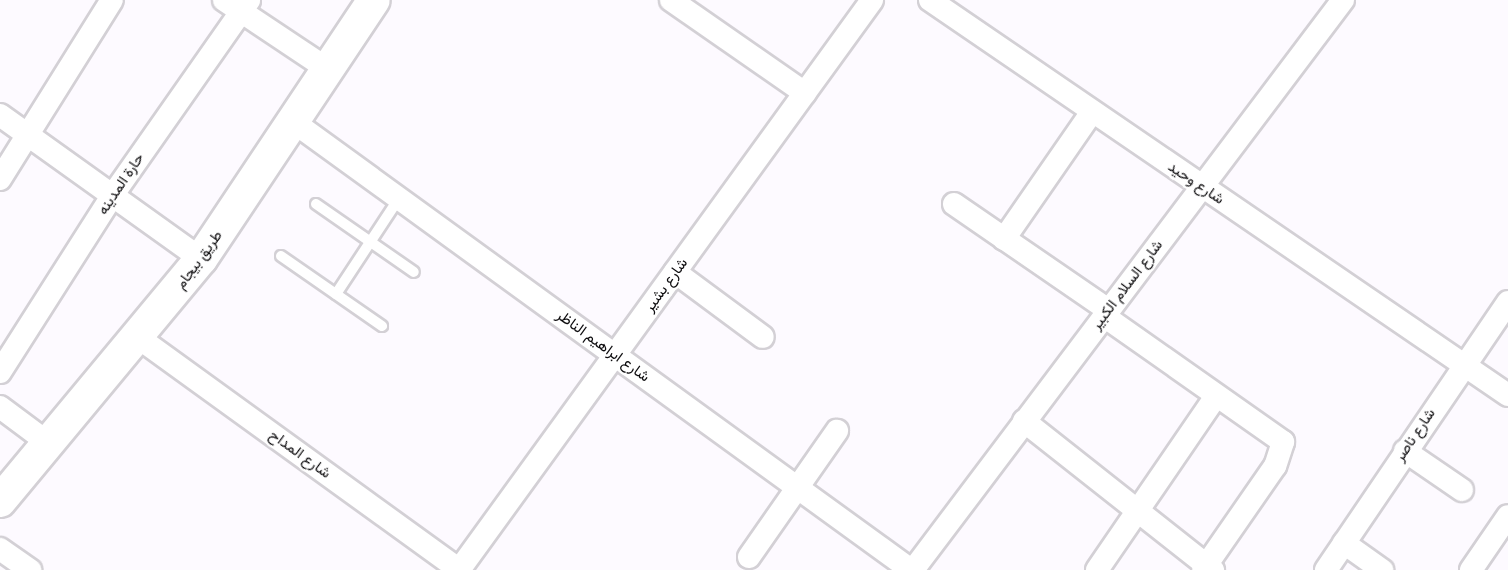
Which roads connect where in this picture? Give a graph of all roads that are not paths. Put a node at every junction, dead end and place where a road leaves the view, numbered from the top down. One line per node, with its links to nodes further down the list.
1 (112, 0): 13 (street)
2 (374, 0): 8 (main road, طريق بيجام)
3 (671, 0): 9 (street)
4 (872, 0): 9 (street, شارع بشير)
5 (930, 0): 10 (street, شارع وحيد)
6 (1343, 0): 15 (street, شارع السلام الكبير)
7 (238, 4): 8 (street); 16 (street, حارة المدينه)
8 (329, 69): 12 (main road, طريق بيجام)
9 (804, 93): 25 (street, شارع بشير)
10 (1092, 112): 15 (street, شارع وحيد); 20 (street)
11 (0, 115): 13 (street)
12 (295, 123): 17 (street, شارع ابراهيم الناظر); 23 (main road, طريق بيجام)
13 (28, 135): 14 (street); 16 (street)
14 (0, 179)
15 (1201, 186): 28 (street, شارع السلام الكبير); 33 (street, شارع وحيد)
16 (112, 196): 23 (street); 34 (street, حارة المدينه)
17 (399, 198): 21 (lane); 32 (street, شارع ابراهيم الناظر)
18 (316, 204): 21 (lane)
19 (954, 204): 20 (street)
20 (1004, 239): 28 (street)
21 (370, 242): 24 (lane); 26 (lane)
22 (281, 256): 26 (lane)
23 (201, 259): 31 (main road, طريق بيجام)
24 (414, 272)
25 (675, 272): 30 (street); 32 (street, شارع بشير)
26 (336, 294): 29 (lane)
27 (1508, 302): 33 (street, شارع ناصر)
28 (1106, 313): 36 (street); 38 (street, شارع السلام الكبير)
29 (382, 326)
30 (763, 336)
31 (139, 338): 40 (main road, طريق بيجام); 52 (street, شارع المداح)
32 (615, 355): 42 (street, شارع ابراهيم الناظر); 52 (street, شارع بشير)
33 (1463, 364): 35 (street, شارع وحيد); 41 (street, شارع ناصر)
34 (0, 372)
35 (1508, 395)
36 (1216, 396): 45 (street); 50 (street)
37 (0, 407): 40 (street)
38 (1024, 421): 45 (street); 53 (street, شارع السلام الكبير)
39 (837, 431): 42 (street)
40 (47, 442): 44 (main road, طريق بيجام)
41 (1405, 451): 43 (street); 47 (street, شارع ناصر)
42 (798, 487): 49 (street); 53 (street, شارع ابراهيم الناظر)
43 (1462, 490)
44 (0, 501)
45 (1137, 509): 50 (street); 54 (street)
46 (1508, 516): 57 (street)
47 (1344, 543): 55 (street, شارع ناصر); 56 (street)
48 (0, 549): 51 (street)
49 (749, 557)
50 (1208, 568)
51 (30, 570)
52 (460, 570)
53 (912, 570)
54 (1097, 570)
55 (1326, 570)
56 (1382, 570)
57 (1472, 570)

